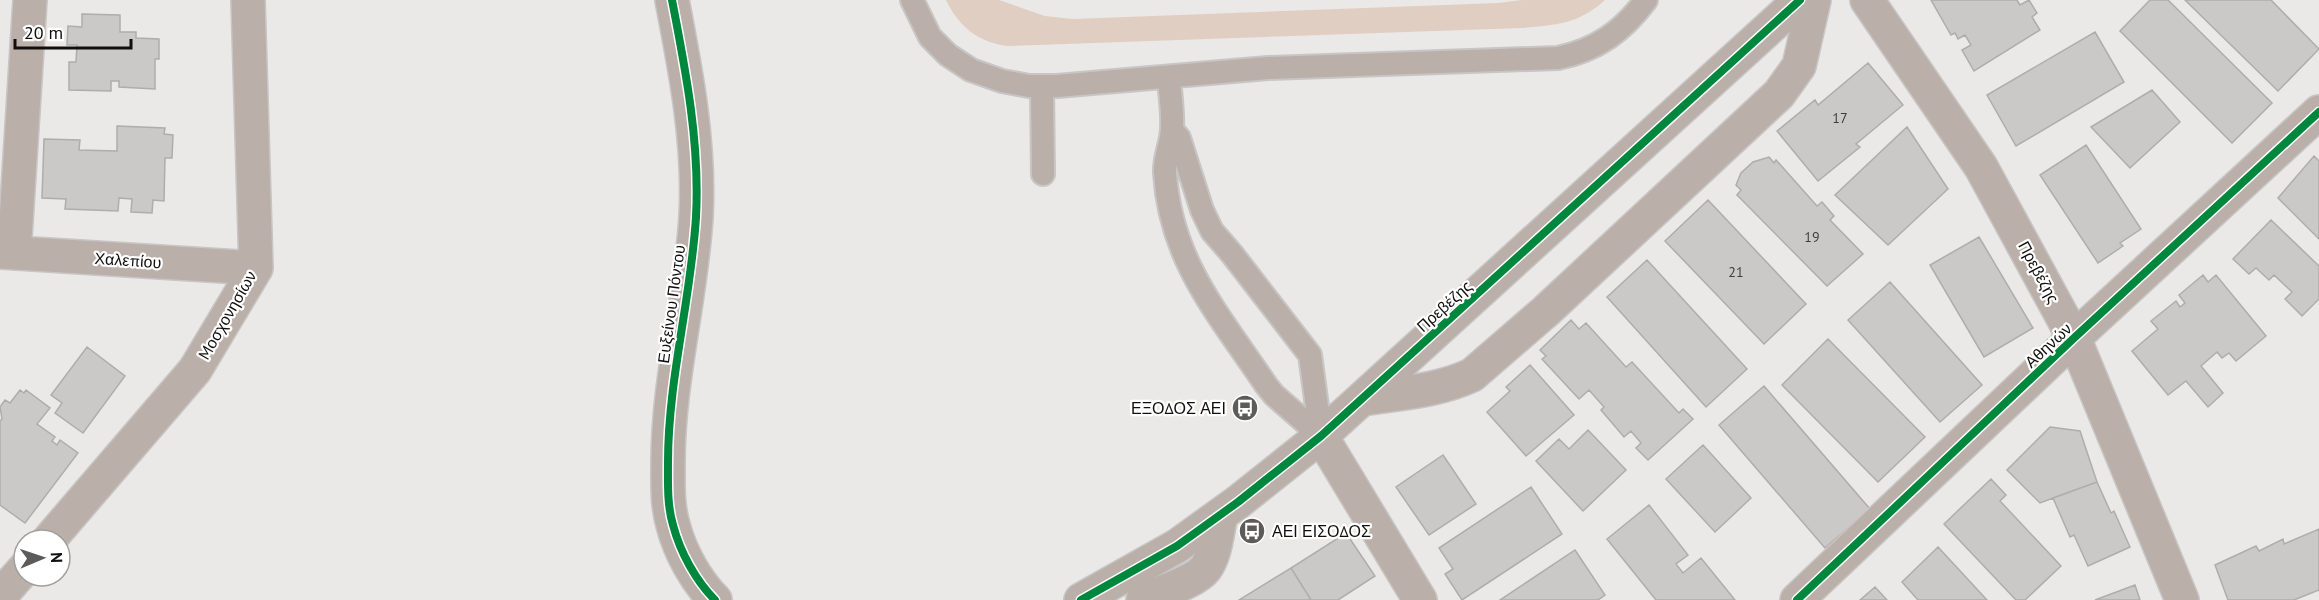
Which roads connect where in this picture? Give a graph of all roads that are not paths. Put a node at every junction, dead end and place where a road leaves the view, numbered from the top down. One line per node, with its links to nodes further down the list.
1 (30, 0): 14 (street)
2 (248, 0): 15 (street, Mοσχονησίων)
3 (672, 0): 21 (street, Ευξείνου Πόντου)
4 (912, 0): 10 (lane)
5 (1647, 0): 9 (lane)
6 (1800, 0): 17 (street, Πρεβέζης)
7 (1814, 0): 17 (street)
8 (1867, 0): 16 (street, Πρεβέζης)
9 (1169, 78): 10 (lane); 12 (lane)
10 (1042, 86): 13 (lane)
11 (2319, 112): 16 (street, Αθηνών)
12 (1172, 130): 18 (lane); 18 (lane)
13 (1042, 174)
14 (7, 253): 15 (street, Χαλεπίου)
15 (256, 268): 20 (street, Mοσχονησίων)
16 (2074, 338): 25 (street, Αθηνών); 26 (street, Πρεβέζης)
17 (1363, 399): 18 (street, Πρεβέζης)
18 (1321, 436): 19 (street, Πρεβέζης); 24 (street)
19 (1221, 515): 22 (street, Πρεβέζης); 23 (street)
20 (60, 528)
21 (715, 600)
22 (1081, 600)
23 (1143, 600)
24 (1420, 600)
25 (1797, 600)
26 (2182, 600)

